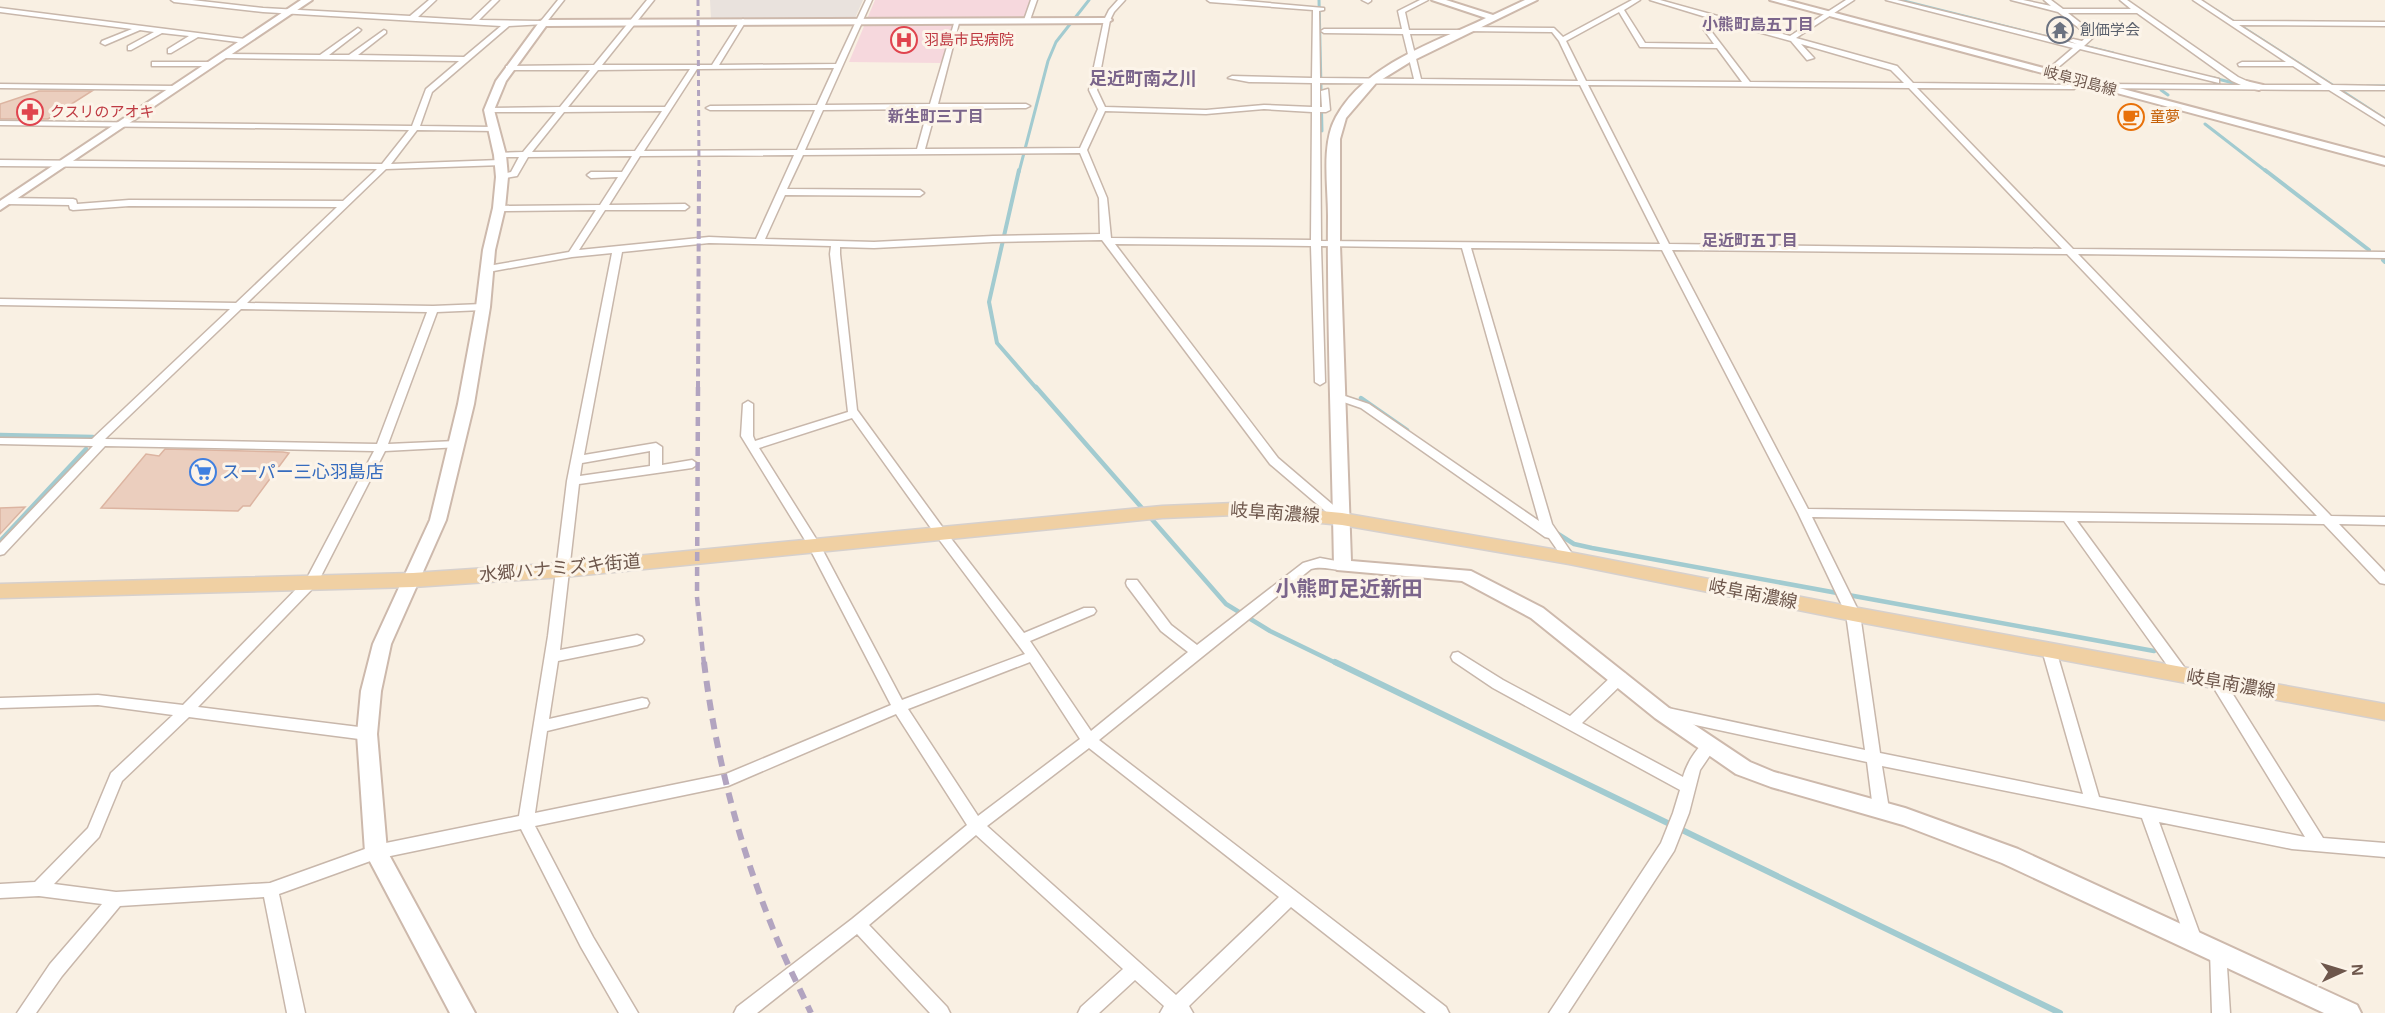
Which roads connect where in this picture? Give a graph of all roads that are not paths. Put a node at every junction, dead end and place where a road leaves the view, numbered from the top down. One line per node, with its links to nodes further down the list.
1 (174, 0): 31 (street)
2 (307, 0): 31 (street)
3 (433, 0): 34 (street)
4 (496, 0): 41 (street)
5 (561, 0): 42 (street)
6 (651, 0): 43 (street)
7 (869, 0): 40 (street)
8 (1034, 0): 36 (street)
9 (1122, 0): 37 (street)
10 (1210, 0): 25 (street)
11 (1324, 0): 26 (street)
12 (1425, 0): 53 (street)
13 (1437, 0): 33 (street)
14 (1532, 0): 33 (street)
15 (1637, 0): 27 (street)
16 (1653, 0): 38 (street)
17 (1775, 0): 32 (street, 岐阜羽島線)
18 (1851, 0): 32 (street)
19 (1889, 0): 59 (street)
20 (1909, 0): 59 (street)
21 (2014, 0): 29 (street)
22 (2047, 0): 29 (street)
23 (2123, 0): 30 (street)
24 (2196, 0): 44 (street)
25 (1224, 1): 26 (street)
26 (1320, 9): 50 (street); 80 (street)
27 (1620, 9): 56 (street); 60 (street)
28 (0, 10): 47 (street)
29 (2061, 11): 30 (street); 59 (street)
30 (2140, 11): 87 (street)
31 (290, 12): 34 (street); 57 (street)
32 (1828, 14): 55 (street); 78 (street, 岐阜羽島線)
33 (1494, 18): 51 (street)
34 (411, 19): 41 (street)
35 (958, 20): 36 (street); 40 (street); 95 (street)
36 (1027, 20): 37 (street)
37 (1107, 20): 101 (street)
38 (1725, 20): 55 (street); 60 (street)
39 (743, 21): 40 (street); 43 (street); 74 (street)
40 (860, 21): 73 (street)
41 (473, 22): 45 (street)
42 (543, 23): 43 (street); 45 (street); 75 (street)
43 (633, 23): 76 (street)
44 (2231, 23): 46 (street); 72 (street)
45 (507, 24): 68 (street)
46 (2385, 24)
47 (140, 28): 49 (street); 58 (street)
48 (358, 30): 64 (street)
49 (160, 31): 54 (street); 61 (street)
50 (1324, 31): 53 (street); 80 (street)
51 (1466, 31): 53 (street); 56 (street); 65 (street)
52 (384, 32): 66 (street)
53 (1406, 32): 65 (street)
54 (196, 35): 57 (street); 62 (street)
55 (1792, 38): 67 (street); 88 (street)
56 (1562, 40): 85 (street)
57 (245, 41): 63 (street)
58 (105, 43)
59 (2080, 45): 78 (street); 84 (street); 87 (street)
60 (1719, 46): 86 (street)
61 (131, 48)
62 (171, 51)
63 (224, 56): 64 (street); 70 (street)
64 (322, 57): 66 (street)
65 (1412, 57): 81 (street); 82 (street)
66 (350, 58): 68 (street)
67 (1810, 58)
68 (466, 59): 107 (street)
69 (154, 64): 70 (street)
70 (211, 64): 92 (street)
71 (2242, 64): 72 (street)
72 (2294, 64): 93 (street)
73 (839, 66): 74 (street); 97 (street)
74 (714, 67): 77 (street)
75 (509, 68): 76 (street); 102 (street)
76 (596, 68): 77 (street); 99 (street)
77 (694, 68): 100 (street)
78 (2049, 73): 83 (street, 岐阜羽島線)
79 (1232, 78): 80 (street)
80 (1321, 81): 81 (street); 103 (street)
81 (1371, 81): 82 (street); 133 (street)
82 (1418, 81): 85 (street)
83 (2081, 81): 88 (street); 90 (street, 岐阜羽島線)
84 (2216, 81)
85 (1584, 82): 86 (street); 135 (street)
86 (1747, 83): 88 (street)
87 (2246, 84): 91 (street)
88 (1909, 85): 137 (street)
89 (0, 86): 92 (street)
90 (2099, 86): 91 (street); 115 (street, 岐阜羽島線)
91 (2259, 87): 93 (street)
92 (174, 88): 106 (street)
93 (2332, 88): 94 (street); 105 (street)
94 (2385, 88)
95 (933, 106): 96 (street); 97 (street); 110 (street)
96 (1026, 106)
97 (820, 107): 98 (street); 111 (street)
98 (710, 108)
99 (563, 109): 100 (street); 102 (street); 113 (street)
100 (667, 109): 112 (street)
101 (1102, 109): 103 (street); 109 (street)
102 (489, 110): 108 (street)
103 (1317, 110): 132 (street)
104 (0, 123): 106 (street)
105 (2385, 123)
106 (122, 124): 107 (street); 117 (street)
107 (415, 128): 108 (street); 118 (street)
108 (493, 129): 114 (street)
109 (1083, 150): 110 (street); 129 (street)
110 (920, 152): 111 (street)
111 (799, 153): 112 (street); 122 (street)
112 (638, 154): 113 (street); 119 (street)
113 (525, 155): 114 (street); 121 (street)
114 (500, 159): 118 (street); 121 (street)
115 (2385, 162)
116 (0, 163): 117 (street)
117 (63, 164): 118 (street); 124 (street)
118 (384, 168): 125 (street)
119 (625, 174): 120 (street); 126 (street)
120 (591, 175)
121 (502, 177): 128 (street)
122 (782, 192): 123 (street); 130 (street)
123 (920, 193)
124 (4, 203): 125 (street)
125 (346, 204): 142 (street)
126 (604, 206): 127 (street); 128 (street); 138 (street)
127 (685, 207)
128 (499, 208): 140 (street)
129 (1106, 239): 131 (street); 132 (street); 161 (street)
130 (759, 242): 131 (street); 136 (street)
131 (836, 245): 148 (street)
132 (1316, 245): 133 (street); 145 (street)
133 (1334, 245): 134 (street); 146 (street)
134 (1466, 246): 135 (street); 165 (street)
135 (1667, 247): 137 (street); 158 (street)
136 (617, 251): 138 (street); 154 (street)
137 (2069, 251): 139 (street); 162 (street)
138 (572, 254): 140 (street)
139 (2383, 256)
140 (488, 269): 143 (street)
141 (0, 302): 142 (street)
142 (238, 307): 144 (street); 150 (street)
143 (483, 307): 144 (street); 151 (street)
144 (433, 309): 153 (street)
145 (1320, 382)
146 (1339, 397): 161 (street); 165 (street)
147 (748, 404): 152 (street)
148 (855, 413): 152 (street); 164 (street)
149 (0, 441): 150 (street)
150 (99, 442): 153 (street); 167 (street)
151 (456, 445): 153 (street); 171 (street)
152 (752, 446): 166 (street)
153 (381, 448): 173 (street)
154 (577, 460): 156 (street); 157 (street)
155 (692, 464): 156 (street)
156 (656, 469): 157 (street)
157 (573, 482): 170 (street)
158 (1804, 513): 160 (street); 177 (street)
159 (1119, 516): 161 (main road, 岐阜南濃線); 164 (main road, 水郷ハナミズキ街道)
160 (2068, 517): 162 (street); 185 (street)
161 (1342, 519): 168 (main road, 岐阜南濃線); 169 (street)
162 (2327, 520): 163 (street); 172 (street)
163 (2385, 521)
164 (942, 535): 166 (main road, 水郷ハナミズキ街道); 178 (street)
165 (1558, 540): 168 (street)
166 (814, 545): 170 (main road, 水郷ハナミズキ街道); 190 (street)
167 (0, 551)
168 (1569, 558): 177 (main road, 岐阜南濃線)
169 (1343, 566): 181 (street); 186 (street)
170 (563, 570): 171 (main road, 水郷ハナミズキ街道); 183 (street)
171 (413, 579): 173 (main road, 水郷ハナミズキ街道); 196 (street)
172 (2385, 580)
173 (312, 581): 175 (main road, 水郷ハナミズキ街道); 191 (street)
174 (1132, 583): 181 (street)
175 (0, 591)
176 (1089, 611): 178 (street)
177 (1853, 614): 180 (main road, 岐阜南濃線); 199 (street)
178 (1022, 639): 182 (street)
179 (637, 640): 183 (street)
180 (2049, 650): 185 (main road, 岐阜南濃線); 201 (street)
181 (1197, 652): 197 (street)
182 (1033, 656): 190 (street); 197 (street)
183 (552, 657): 195 (street)
184 (1458, 657): 194 (street)
185 (2182, 675): 187 (main road, 岐阜南濃線)
186 (1620, 677): 193 (street); 194 (street)
187 (2217, 681): 192 (main road, 岐阜南濃線); 206 (street)
188 (0, 703): 191 (street)
189 (642, 703): 195 (street)
190 (899, 707): 204 (street); 205 (street)
191 (184, 712): 196 (street); 209 (street)
192 (2385, 712)
193 (1662, 713): 198 (street); 199 (street)
194 (1571, 724): 200 (street)
195 (541, 727): 204 (street)
196 (367, 734): 208 (street)
197 (1089, 740): 205 (street); 212 (street)
198 (1710, 745): 200 (street); 202 (street)
199 (1874, 758): 201 (street); 202 (street)
200 (1688, 787): 227 (street)
201 (2093, 802): 203 (street)
202 (1881, 809): 215 (street)
203 (2148, 813): 206 (street); 215 (street)
204 (526, 823): 208 (street); 222 (street)
205 (976, 826): 214 (street); 217 (street)
206 (2318, 844): 207 (street)
207 (2385, 850)
208 (376, 852): 210 (street); 221 (street)
209 (39, 889): 211 (street); 213 (street)
210 (270, 890): 213 (street); 220 (street)
211 (0, 891)
212 (1291, 896): 218 (street); 226 (street)
213 (116, 899): 219 (street)
214 (858, 924): 223 (street); 224 (street)
215 (2194, 940): 216 (street)
216 (2218, 951): 228 (street); 229 (street)
217 (1134, 969): 218 (street); 225 (street)
218 (1176, 1011)
219 (26, 1013)
220 (296, 1013)
221 (463, 1013)
222 (629, 1013)
223 (743, 1013)
224 (941, 1013)
225 (1087, 1013)
226 (1440, 1013)
227 (1558, 1013)
228 (2221, 1013)
229 (2349, 1013)

